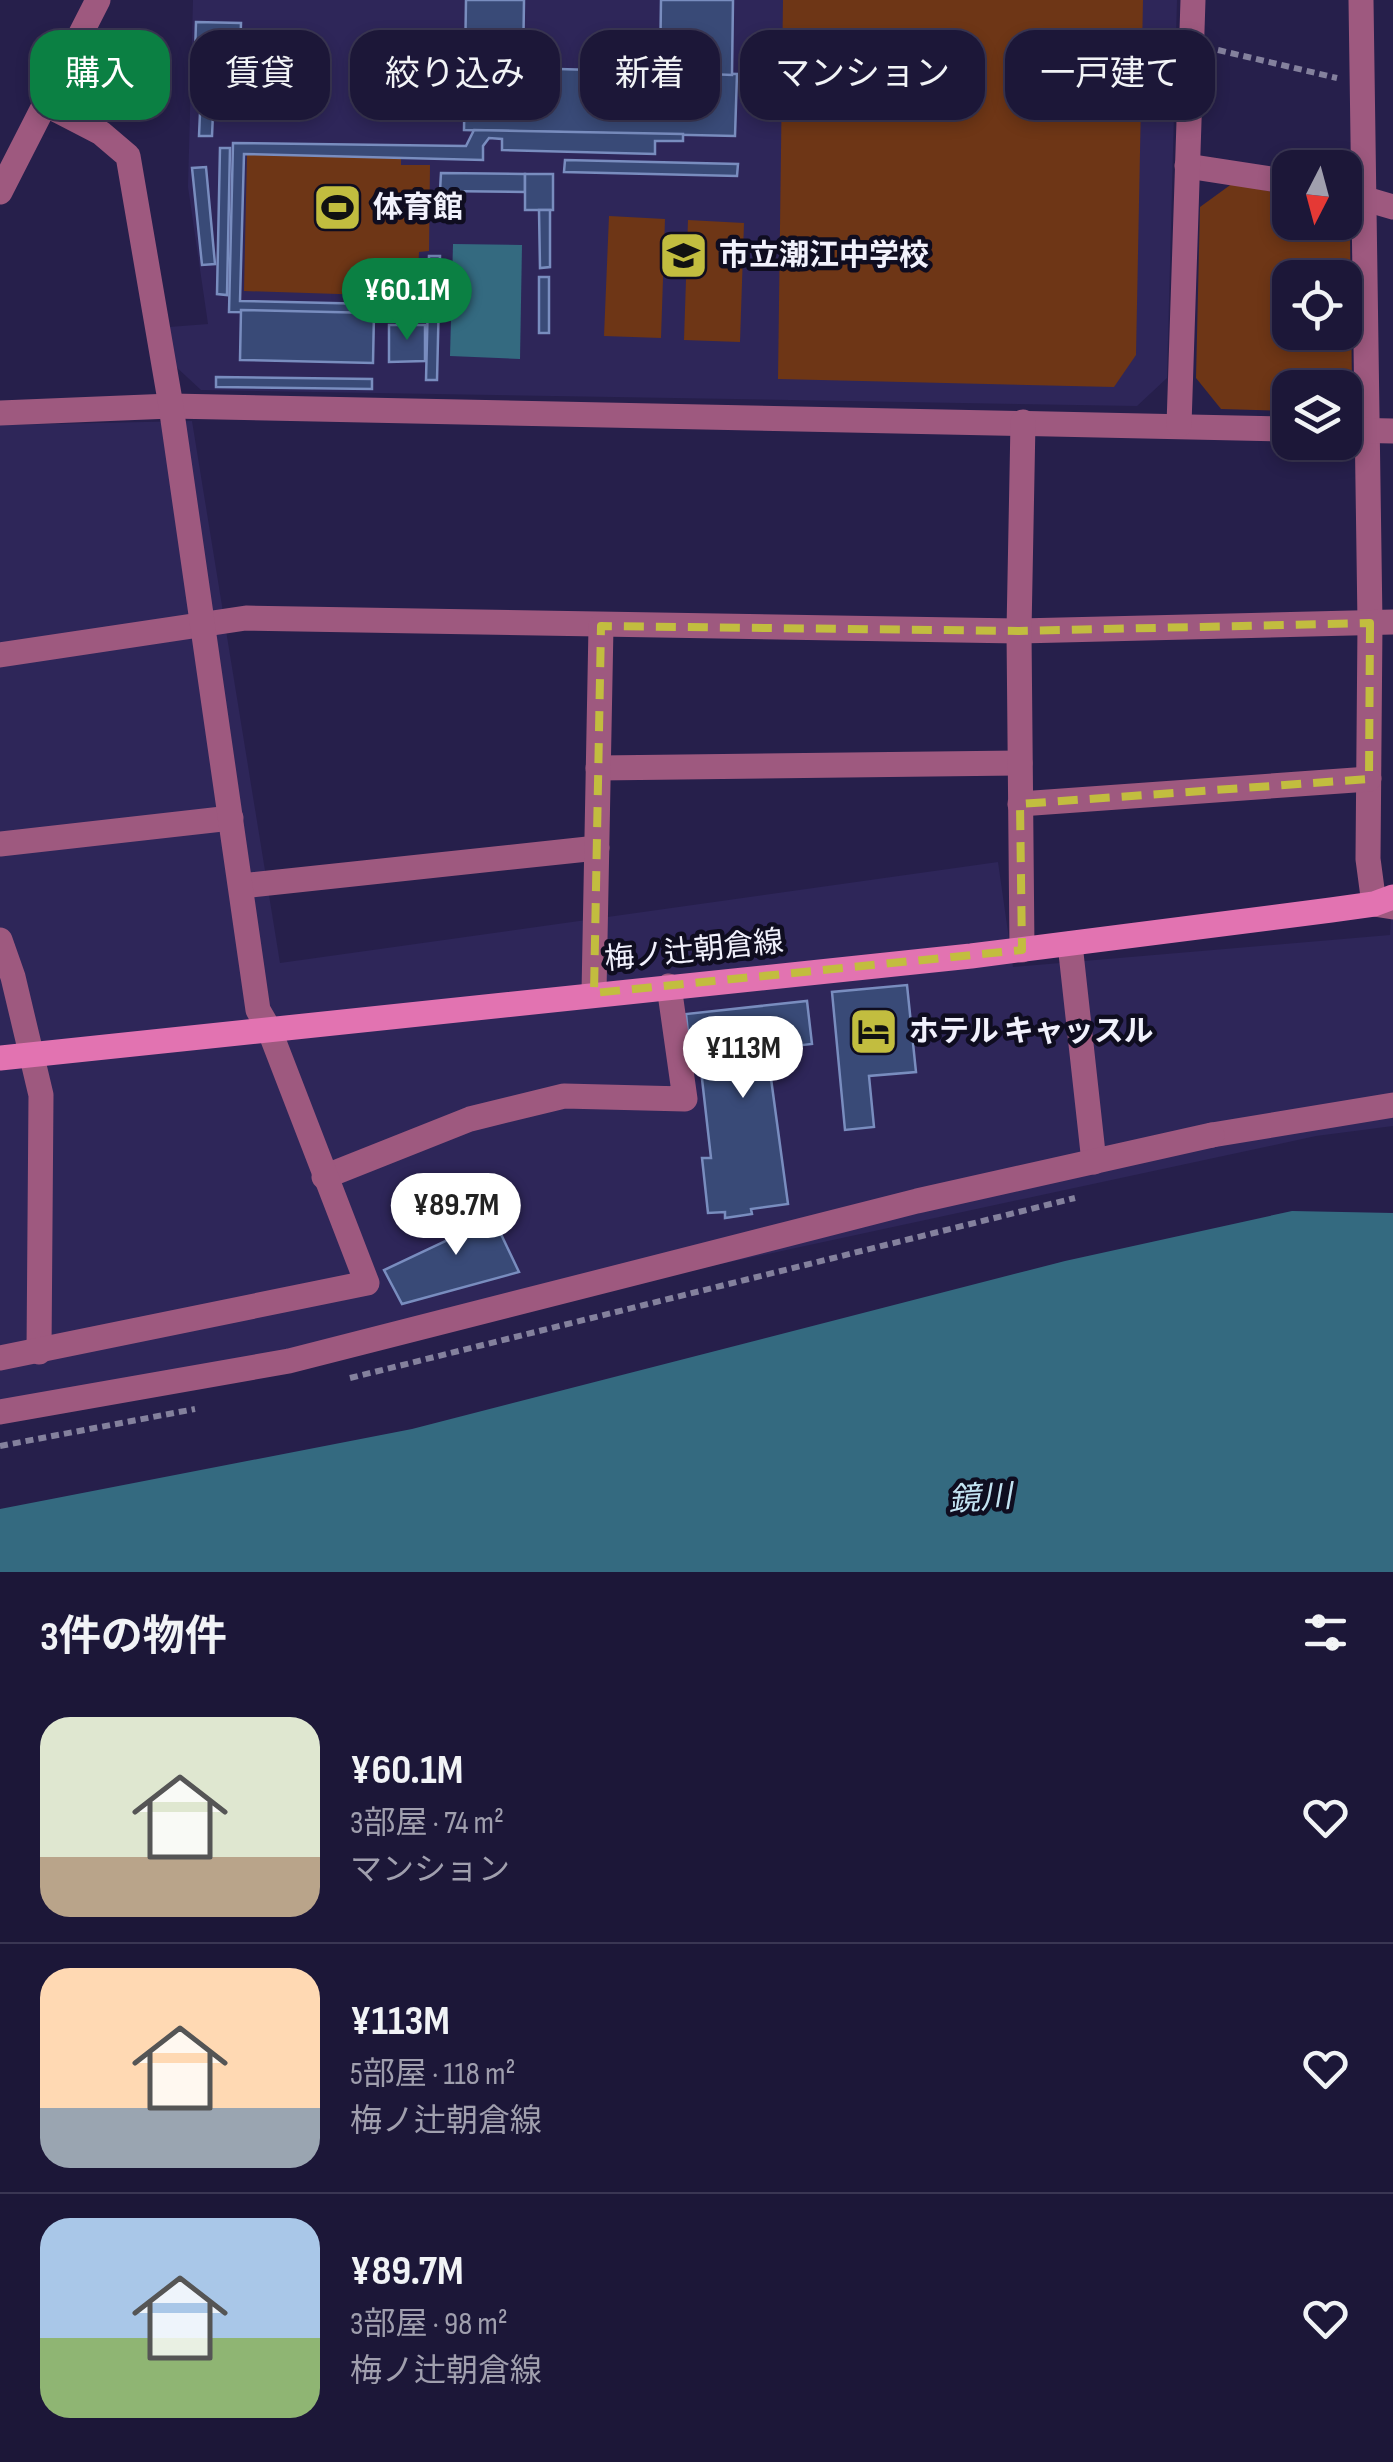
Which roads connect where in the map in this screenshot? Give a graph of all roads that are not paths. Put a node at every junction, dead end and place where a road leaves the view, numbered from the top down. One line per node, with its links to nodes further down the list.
1 (98, 0): 4 (street)
2 (1193, 0): 8 (street)
3 (1361, 0): 7 (street)
4 (82, 30)
5 (36, 120): 10 (street)
6 (75, 120): 14 (street)
7 (1358, 150)
8 (1188, 166): 9 (street); 17 (street)
9 (1272, 179)
10 (0, 192)
11 (1362, 198): 12 (street)
12 (1393, 207)
13 (1358, 240): 19 (street)
14 (171, 406): 15 (street); 16 (street); 21 (street)
15 (0, 413)
16 (1022, 422): 17 (street); 23 (street)
17 (1179, 425): 18 (street)
18 (1272, 428)
19 (1369, 431): 20 (street)
20 (1382, 622): 23 (street); 27 (street)
21 (204, 624): 22 (street); 24 (street); 29 (street)
22 (600, 626): 23 (street); 26 (street)
23 (1019, 631): 25 (street)
24 (0, 655)
25 (1020, 763): 26 (street); 28 (street)
26 (598, 768): 31 (street)
27 (1369, 779): 28 (street); 33 (street)
28 (1020, 804): 36 (street)
29 (231, 818): 30 (street); 32 (street)
30 (0, 844)
31 (596, 848): 32 (street); 38 (street)
32 (241, 886): 39 (street)
33 (1387, 903): 35 (main road, 梅ノ辻朝倉線)
34 (0, 940): 40 (street)
35 (1070, 944): 36 (main road, 梅ノ辻朝倉線); 43 (street)
36 (1022, 950): 37 (main road, 梅ノ辻朝倉線)
37 (668, 986): 38 (main road, 梅ノ辻朝倉線); 44 (street)
38 (594, 993): 39 (main road, 梅ノ辻朝倉線)
39 (269, 1030): 40 (main road, 梅ノ辻朝倉線); 44 (street)
40 (33, 1054): 41 (main road, 梅ノ辻朝倉線); 45 (street)
41 (0, 1058)
42 (1393, 1106): 43 (street)
43 (1094, 1162): 47 (street)
44 (324, 1177): 45 (street)
45 (39, 1352): 46 (street)
46 (0, 1358)
47 (0, 1412)

